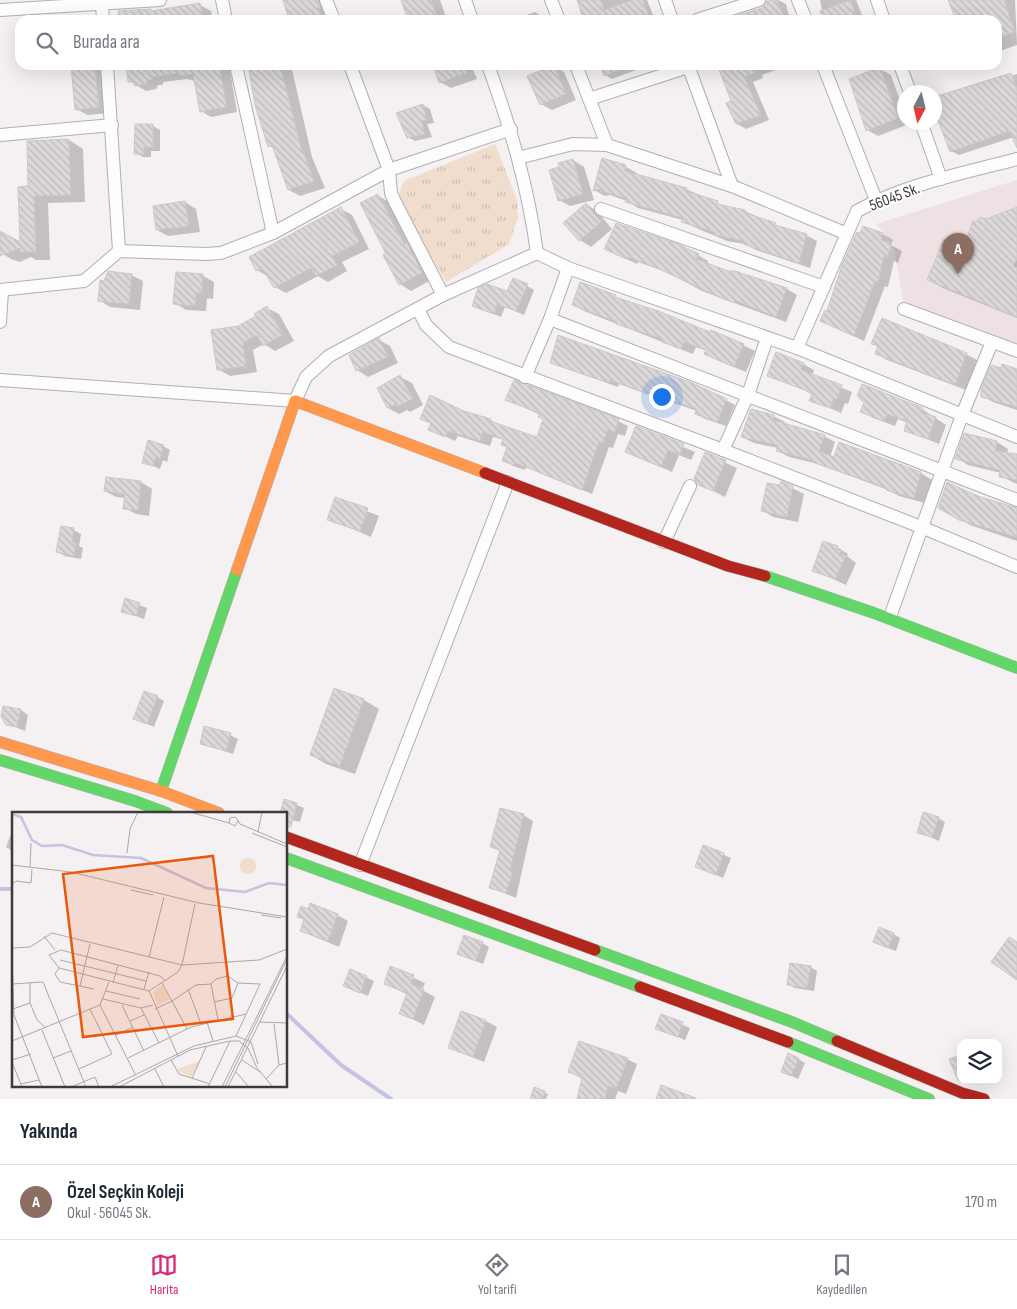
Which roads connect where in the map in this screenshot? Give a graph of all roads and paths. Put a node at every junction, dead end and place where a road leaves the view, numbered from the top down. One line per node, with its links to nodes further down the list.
1 (160, 0): 10 (street)
2 (222, 0): 13 (street)
3 (326, 0): 14 (street)
4 (465, 0): 15 (street)
5 (551, 0): 16 (street)
6 (665, 0): 17 (street)
7 (759, 0): 18 (street)
8 (798, 0): 19 (street)
9 (877, 0): 20 (street)
10 (102, 4): 11 (street); 12 (street)
11 (0, 10)
12 (103, 15)
13 (225, 15)
14 (332, 15)
15 (470, 15)
16 (557, 15)
17 (670, 15)
18 (712, 15)
19 (804, 15)
20 (882, 15)
21 (107, 70): 32 (street)
22 (237, 70): 44 (street)
23 (352, 70): 39 (street)
24 (490, 70): 33 (street)
25 (578, 70): 31 (street)
26 (676, 70): 31 (street)
27 (689, 70): 41 (street)
28 (825, 70): 42 (street)
29 (902, 70): 30 (street)
30 (907, 85)
31 (589, 99): 36 (street)
32 (112, 125): 35 (street); 46 (street)
33 (511, 129): 37 (street); 39 (street)
34 (924, 130): 40 (street)
35 (0, 135)
36 (607, 145): 37 (street); 41 (street)
37 (518, 158): 47 (street)
38 (1017, 159): 40 (street, 56045 Sk.)
39 (389, 170): 44 (street); 51 (street)
40 (941, 179): 42 (street, 56045 Sk.)
41 (732, 186): 45 (street)
42 (876, 200): 45 (street, 56045 Sk.)
43 (601, 209): 49 (street)
44 (273, 233): 46 (street)
45 (847, 234): 49 (street, 56045 Sk.)
46 (119, 251): 50 (street)
47 (537, 253): 48 (street); 51 (street)
48 (568, 268): 54 (street); 56 (street)
49 (824, 287): 58 (street, 56045 Sk.)
50 (1, 290): 55 (street)
51 (443, 295): 52 (street)
52 (418, 309): 60 (street); 63 (street)
53 (904, 309): 57 (street)
54 (550, 319): 60 (street); 62 (street)
55 (0, 322)
56 (767, 338): 58 (street); 62 (street)
57 (992, 342): 59 (street); 64 (street)
58 (797, 348): 64 (street)
59 (1017, 351)
60 (525, 377): 66 (street)
61 (0, 380): 63 (street)
62 (748, 395): 66 (street); 67 (street)
63 (295, 401): 68 (main road); 78 (main road)
64 (962, 415): 65 (street); 67 (street)
65 (1017, 437)
66 (723, 450): 71 (street)
67 (943, 471): 70 (street); 71 (street)
68 (508, 482): 72 (main road); 83 (street)
69 (690, 486): 72 (street)
70 (1017, 500)
71 (921, 527): 73 (street); 74 (street)
72 (664, 542): 74 (main road)
73 (1017, 567)
74 (890, 617): 75 (main road)
75 (1017, 668)
76 (0, 742): 78 (main road)
77 (0, 760): 79 (main road)
78 (161, 791): 80 (main road)
79 (164, 812)
80 (217, 812)
81 (288, 838): 83 (main road)
82 (288, 859): 84 (main road)
83 (360, 864): 85 (main road)
84 (929, 1099)
85 (984, 1099)

